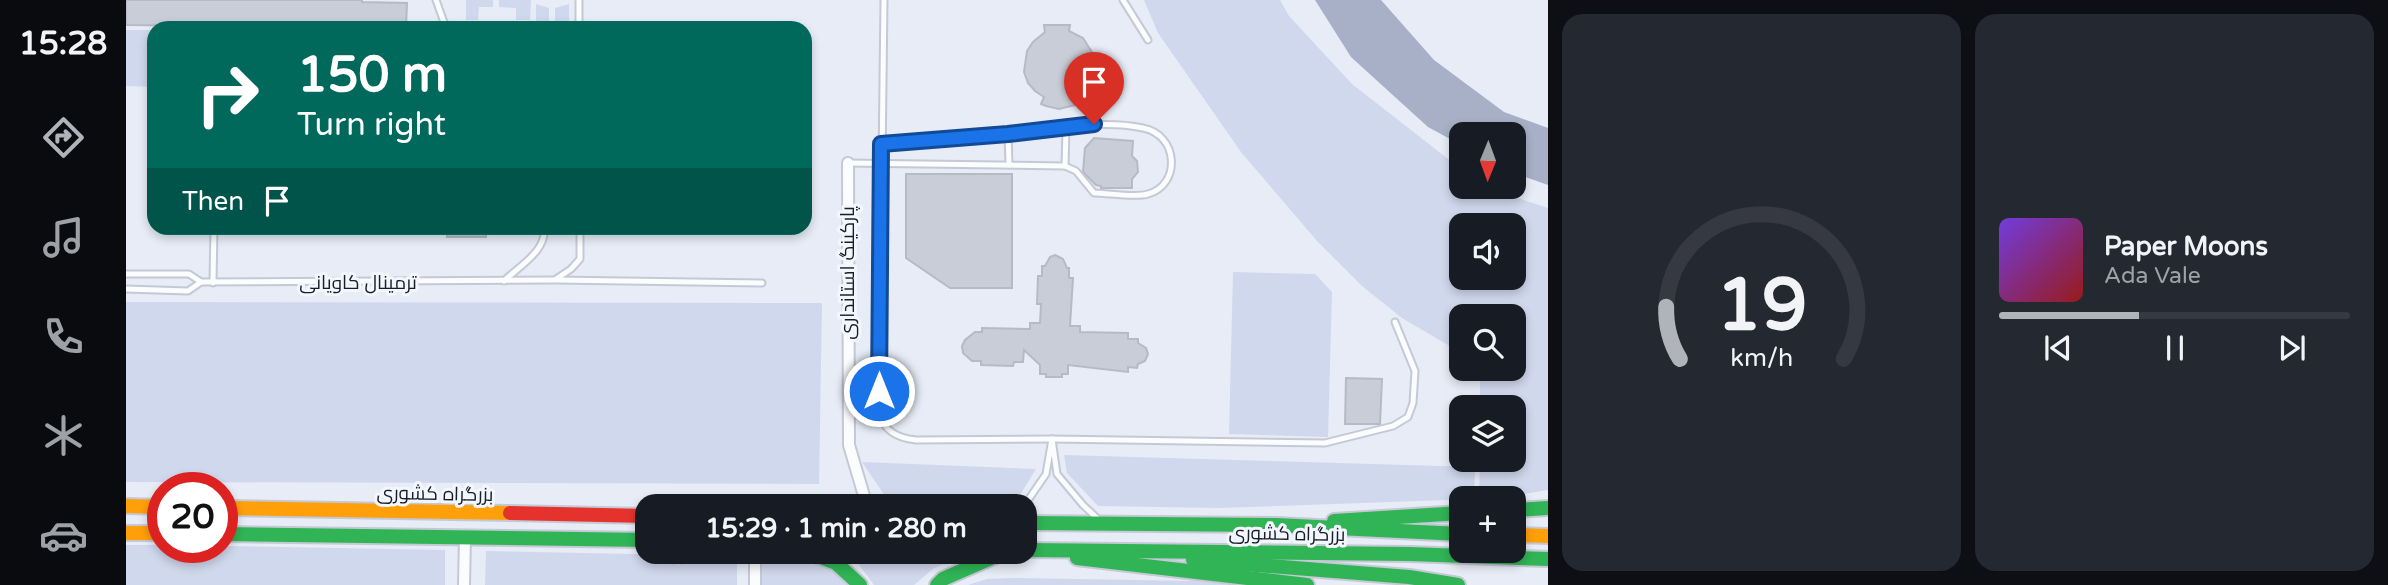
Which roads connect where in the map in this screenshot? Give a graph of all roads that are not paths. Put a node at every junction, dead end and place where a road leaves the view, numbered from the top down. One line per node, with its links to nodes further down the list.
1 (436, 0): 5 (lane)
2 (579, 0): 6 (lane)
3 (884, 0): 10 (lane)
4 (1123, 0): 7 (lane)
5 (444, 21)
6 (579, 21)
7 (1148, 40)
8 (1066, 128): 9 (lane); 14 (lane); 14 (lane)
9 (1008, 134): 10 (lane); 13 (lane)
10 (881, 144): 11 (lane)
11 (881, 162): 12 (lane); 13 (lane); 26 (lane)
12 (848, 163): 27 (street, پارکینگ استانداری)
13 (1009, 165): 14 (lane)
14 (1065, 166)
15 (214, 235): 22 (lane)
16 (545, 235): 20 (lane)
17 (580, 235): 19 (lane)
18 (126, 274): 21 (lane, ترمینال کاویانی)
19 (555, 280): 20 (lane, ترمینال کاویانی); 23 (lane, ترمینال کاویانی)
20 (504, 281): 22 (lane, ترمینال کاویانی)
21 (201, 282): 22 (lane, ترمینال کاویانی); 24 (lane, ترمینال کاویانی)
22 (213, 282)
23 (762, 283)
24 (126, 289)
25 (1395, 323): 26 (lane)
26 (1052, 439): 28 (lane); 36 (lane)
27 (863, 494)
28 (1032, 494)
29 (126, 506): 30 (main road)
30 (147, 507)
31 (238, 508): 34 (main road, بزرگراه کشوری)
32 (1548, 508): 33 (main road)
33 (1526, 509)
34 (635, 510)
35 (1449, 514): 38 (main road)
36 (1102, 522): 37 (main road, بزرگراه کشوری); 38 (main road, بزرگراه کشوری)
37 (1037, 523)
38 (1276, 525): 41 (main road, بزرگراه کشوری)
39 (126, 533): 40 (main road)
40 (147, 533)
41 (1449, 533)
42 (238, 534): 45 (main road)
43 (1526, 535): 44 (main road)
44 (1548, 536)
45 (465, 537): 46 (main road); 55 (street)
46 (635, 540)
47 (1037, 550): 48 (main road, بزرگراه کشوری)
48 (1061, 550): 50 (main road, بزرگراه کشوری); 60 (main road)
49 (1037, 553): 54 (main road)
50 (1548, 559)
51 (755, 564): 56 (street)
52 (836, 564): 57 (main road)
53 (977, 564): 58 (main road)
54 (1291, 584): 59 (main road)
55 (464, 585)
56 (755, 585)
57 (860, 585)
58 (937, 585)
59 (1307, 585)
60 (1458, 585)

